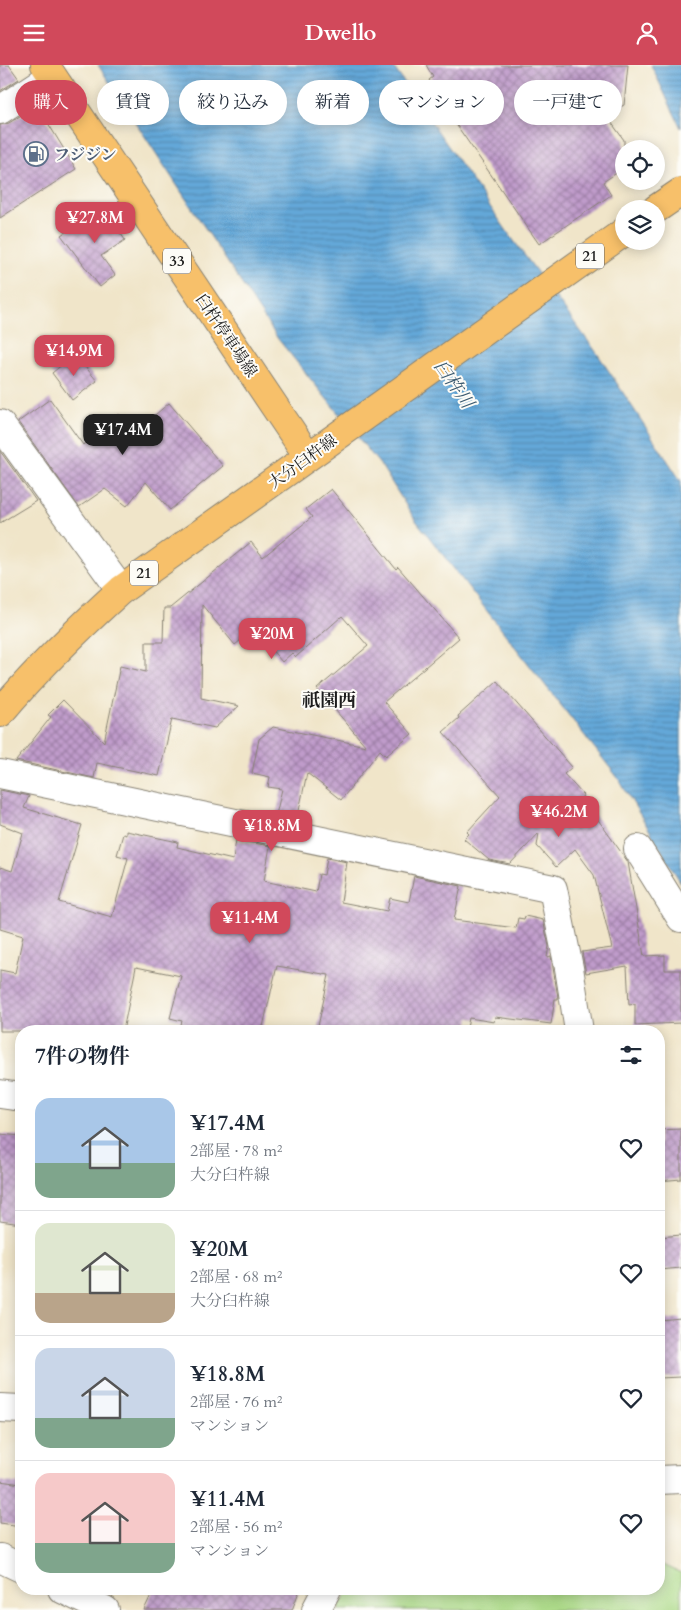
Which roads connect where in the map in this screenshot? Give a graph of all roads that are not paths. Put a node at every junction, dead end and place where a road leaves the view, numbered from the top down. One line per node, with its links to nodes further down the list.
1 (49, 71): 2 (street); 7 (main road, 臼杵停車場線 / 33)
2 (0, 110)
3 (681, 192): 4 (main road)
4 (665, 203)
5 (615, 238): 7 (main road, 大分臼杵線 / 21)
6 (0, 424): 8 (street)
7 (308, 457): 8 (main road, 大分臼杵線 / 21)
8 (121, 590): 9 (main road, 大分臼杵線 / 21)
9 (0, 713)
10 (0, 774): 13 (street)
11 (638, 849): 12 (street)
12 (681, 918)
13 (578, 1025)
14 (0, 1094): 15 (street)
15 (15, 1096)
16 (0, 1408): 17 (street)
17 (15, 1409)
18 (681, 1479): 19 (street)
19 (665, 1480)
20 (0, 1558): 21 (street)
21 (15, 1566)
22 (74, 1595): 24 (street)
23 (324, 1595): 25 (street)
24 (104, 1610)
25 (316, 1610)

